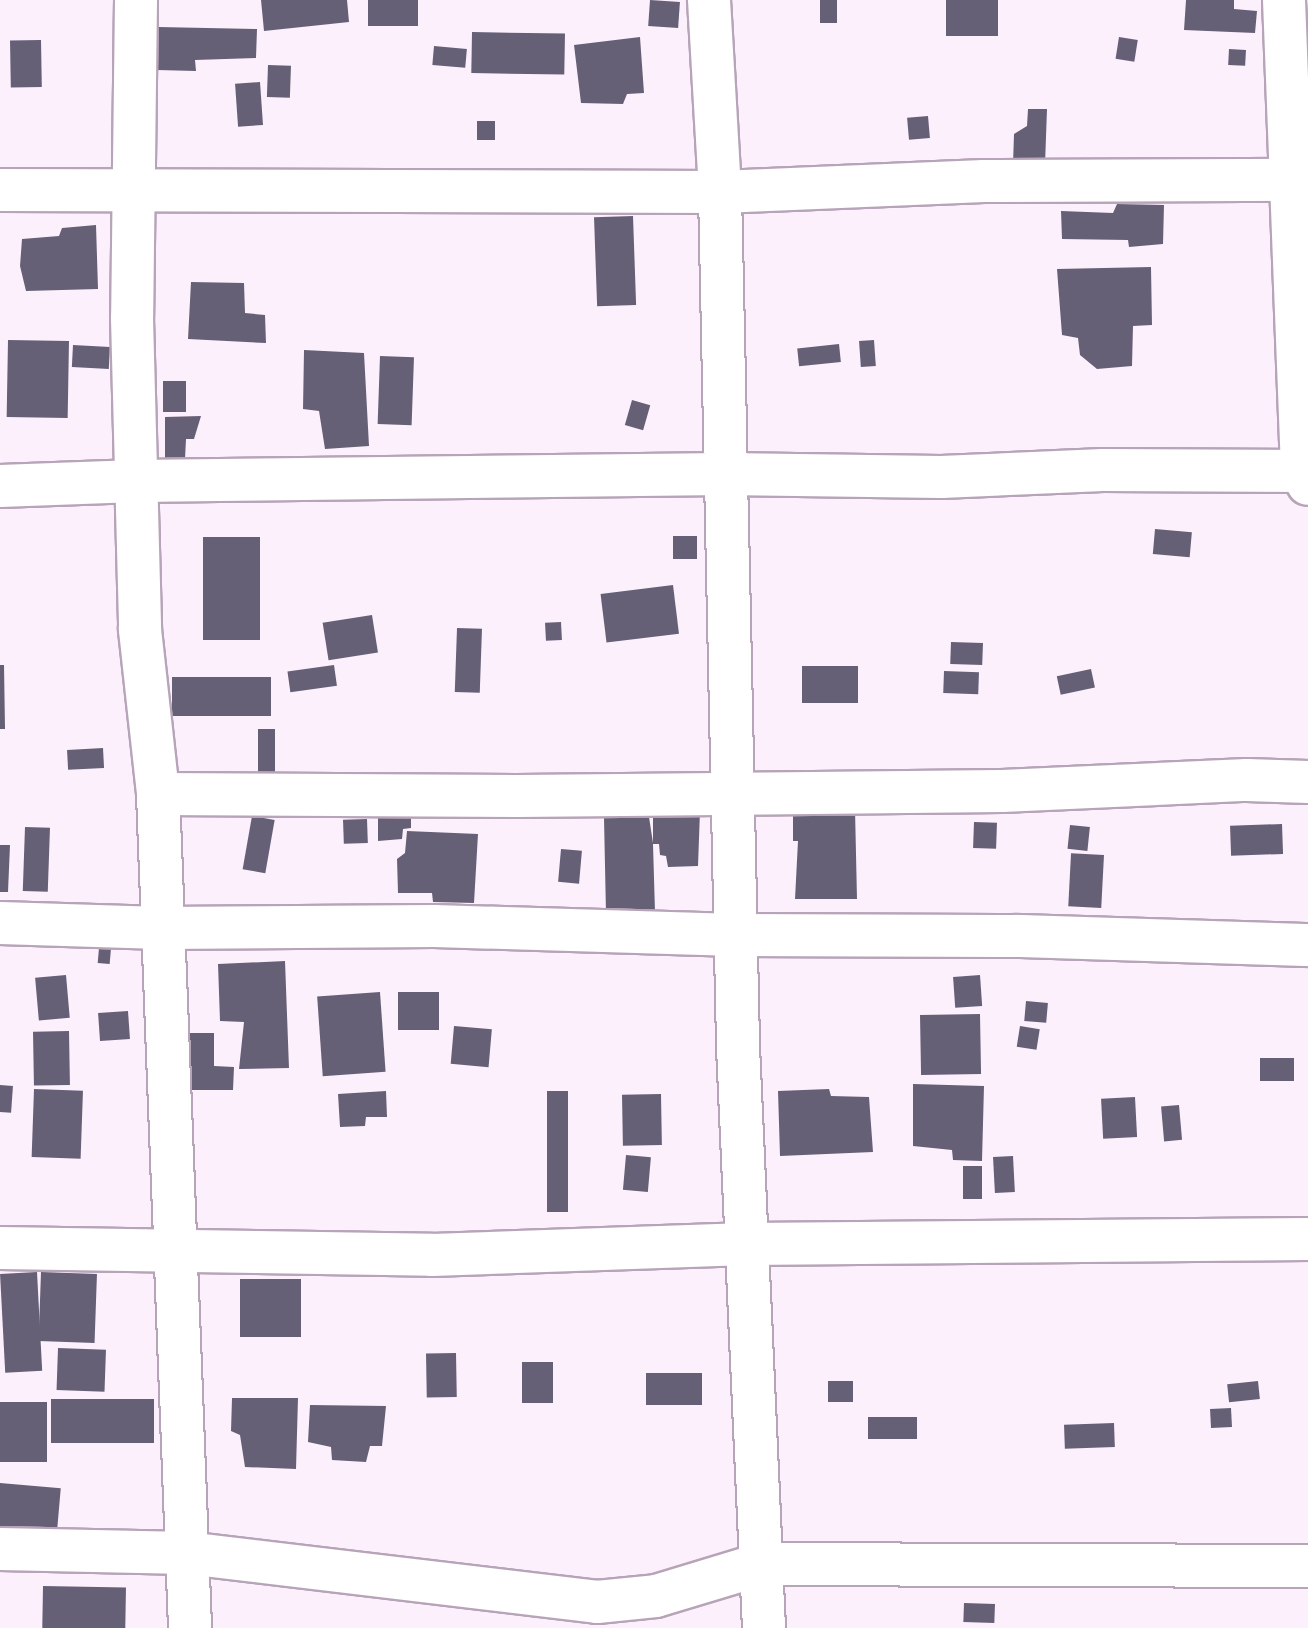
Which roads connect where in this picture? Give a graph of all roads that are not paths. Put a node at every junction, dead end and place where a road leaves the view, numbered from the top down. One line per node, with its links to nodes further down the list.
1 (136, 0): 6 (street)
2 (709, 0): 7 (street)
3 (1284, 0): 4 (street)
4 (1300, 180): 7 (street); 9 (street)
5 (0, 190): 6 (street)
6 (135, 192): 7 (street); 10 (street)
7 (720, 192): 8 (street)
8 (725, 474): 9 (street); 10 (street); 13 (street)
9 (1306, 475)
10 (136, 481): 11 (street); 14 (street)
11 (0, 486)
12 (1308, 782): 13 (street)
13 (732, 793): 14 (street); 17 (street)
14 (158, 794): 16 (street)
15 (0, 923): 16 (street)
16 (161, 928): 17 (street); 22 (street)
17 (736, 935): 18 (street); 20 (street)
18 (1308, 945)
19 (1308, 1239): 20 (street)
20 (747, 1244): 22 (street); 25 (street)
21 (0, 1248): 22 (street)
22 (177, 1252): 24 (street)
23 (0, 1549): 24 (street)
24 (187, 1553): 25 (street); 27 (street)
25 (762, 1564): 26 (street); 28 (street)
26 (1308, 1566)
27 (190, 1628)
28 (764, 1628)

